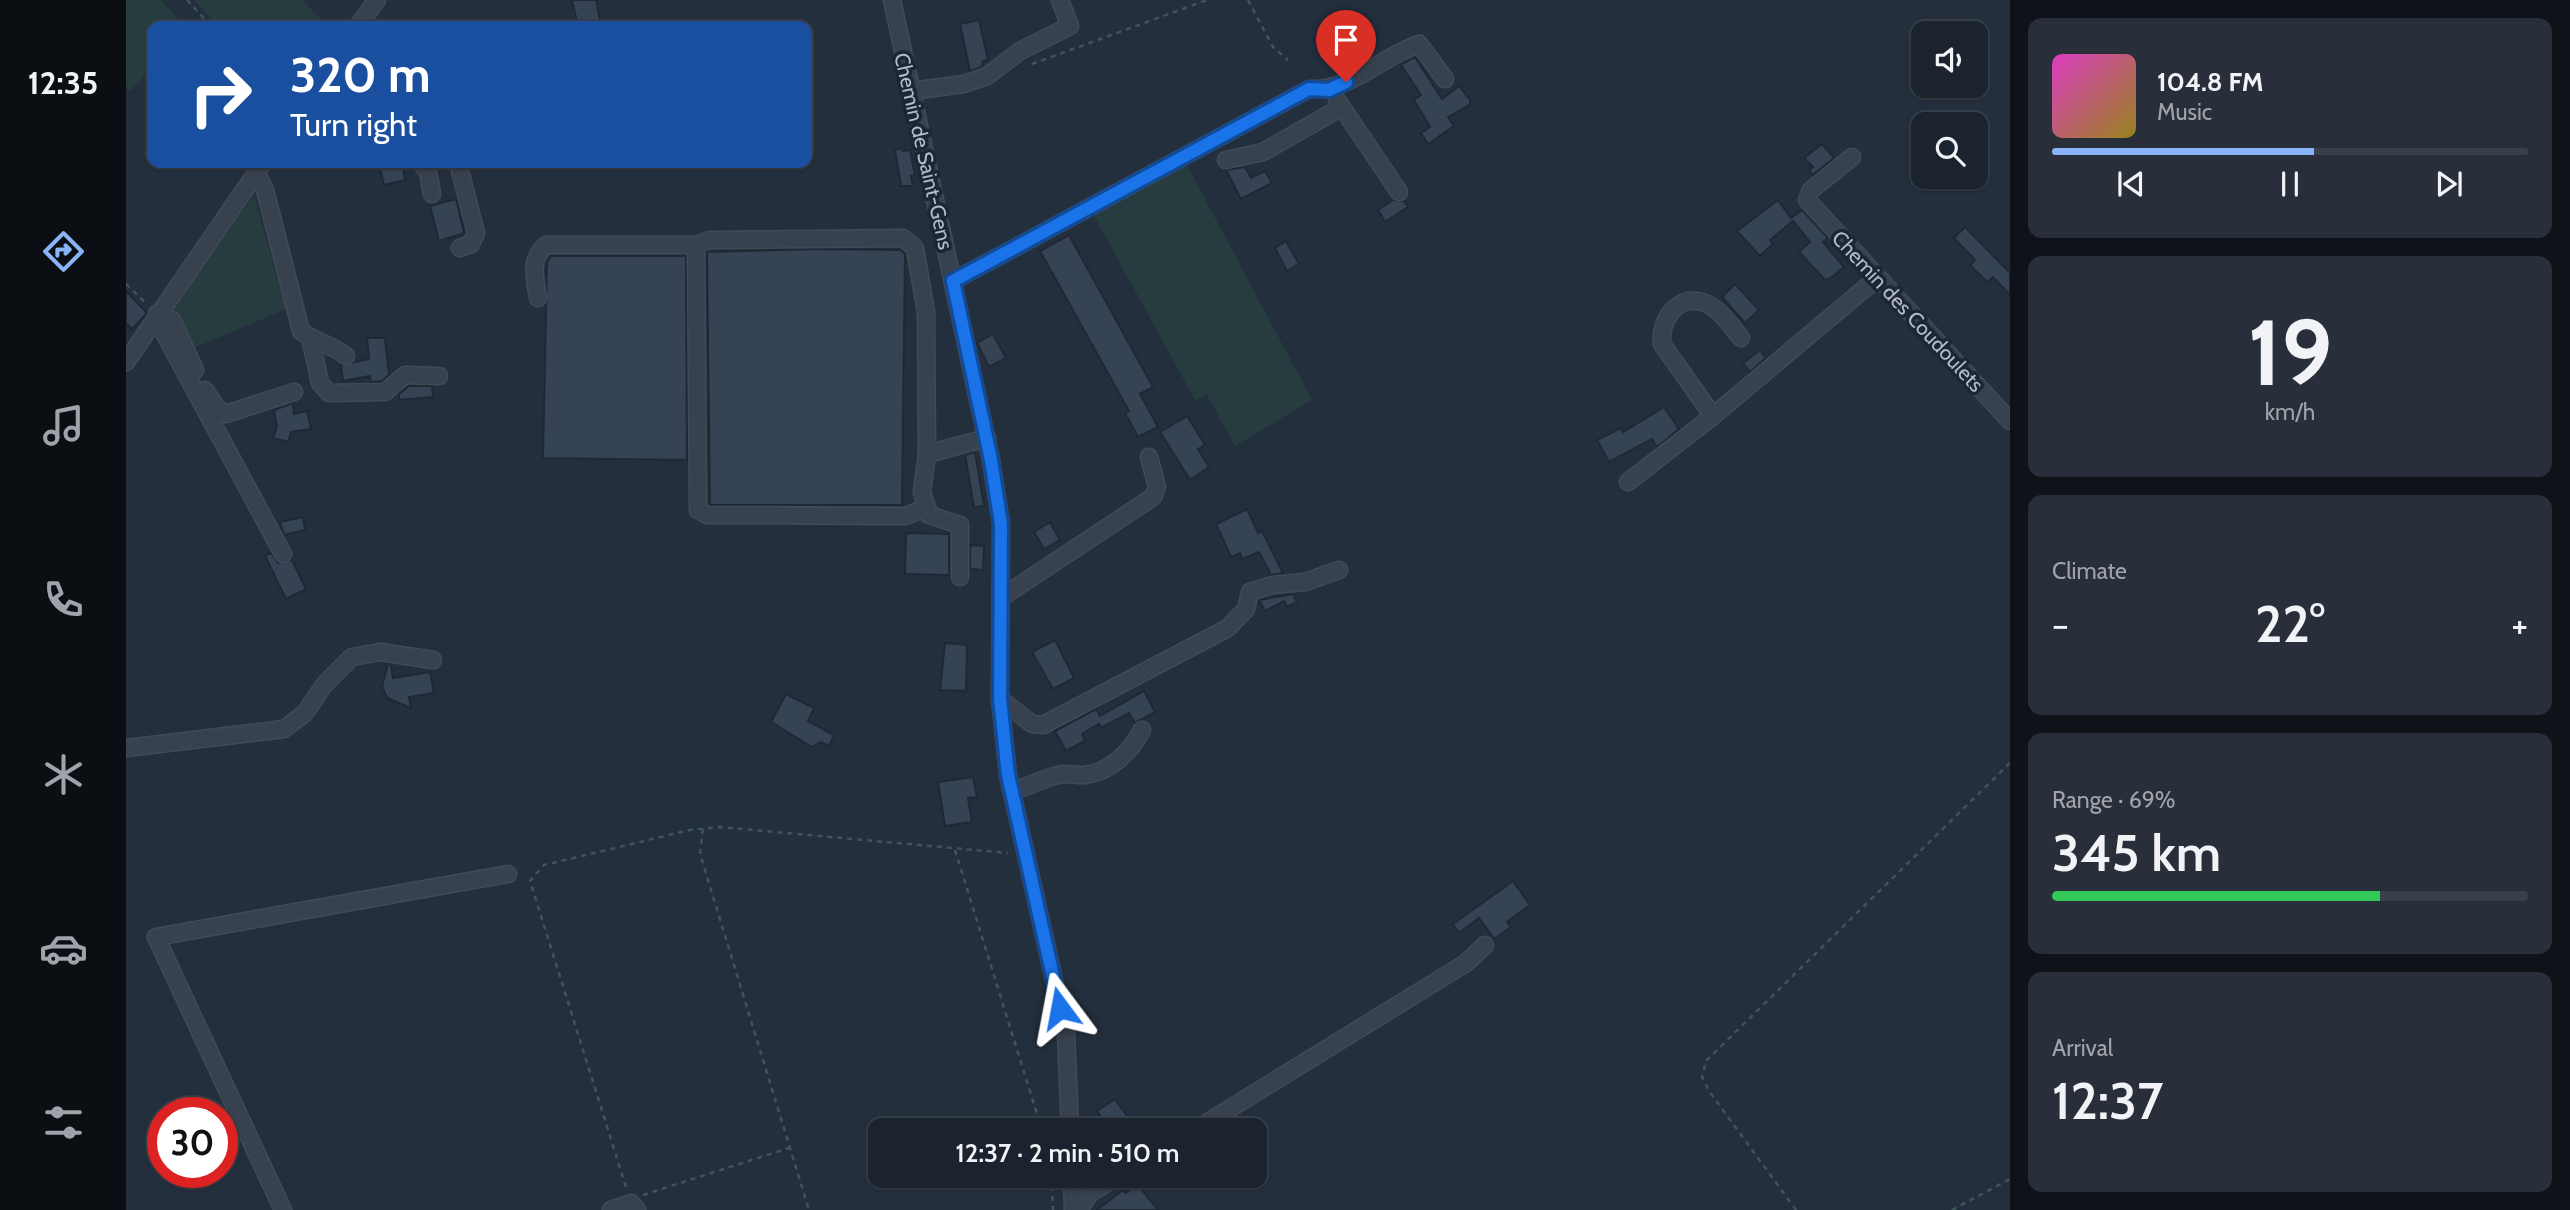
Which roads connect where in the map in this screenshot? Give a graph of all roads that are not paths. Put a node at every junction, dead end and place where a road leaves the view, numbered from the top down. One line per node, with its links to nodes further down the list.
1 (892, 0): 5 (street, Chemin de Saint-Gens)
2 (1060, 0): 5 (street)
3 (1445, 79): 4 (street)
4 (1329, 90): 6 (street); 17 (street)
5 (911, 91): 17 (street, Chemin de Saint-Gens)
6 (1342, 107): 8 (street); 12 (street)
7 (1852, 157): 16 (street, Chemin des Coudoulets)
8 (1226, 160)
9 (259, 168): 19 (street); 20 (street)
10 (425, 168): 13 (street)
11 (459, 168): 15 (street)
12 (1399, 192)
13 (432, 194)
14 (696, 245): 18 (street); 29 (street); 32 (street)
15 (460, 248)
16 (1876, 279): 26 (street); 27 (street, Chemin des Coudoulets)
17 (953, 281): 28 (street, Chemin de Saint-Gens)
18 (538, 298)
19 (157, 314): 22 (street); 25 (street); 33 (street)
20 (310, 337): 23 (street); 24 (street)
21 (1741, 338): 26 (street)
22 (127, 356)
23 (346, 356)
24 (439, 376)
25 (294, 392)
26 (1713, 416): 31 (street)
27 (2010, 421)
28 (986, 438): 29 (street); 36 (street, Chemin de Saint-Gens)
29 (927, 454): 32 (street)
30 (1149, 457): 36 (street)
31 (1628, 482)
32 (927, 507): 35 (street)
33 (283, 554)
34 (1339, 570): 38 (street)
35 (960, 577)
36 (1002, 597): 38 (street, Chemin de Saint-Gens)
37 (433, 660): 40 (street)
38 (1000, 699): 41 (street, Chemin de Saint-Gens)
39 (1142, 730): 41 (street)
40 (126, 748)
41 (1012, 790): 44 (street, Chemin de Saint-Gens)
42 (508, 874): 49 (street)
43 (1485, 944): 45 (street)
44 (1070, 1118)
45 (1214, 1118)
46 (1072, 1188): 51 (street)
47 (1099, 1188): 52 (street)
48 (634, 1206): 50 (street)
49 (283, 1210)
50 (611, 1210)
51 (1073, 1210)
52 (1079, 1210)

